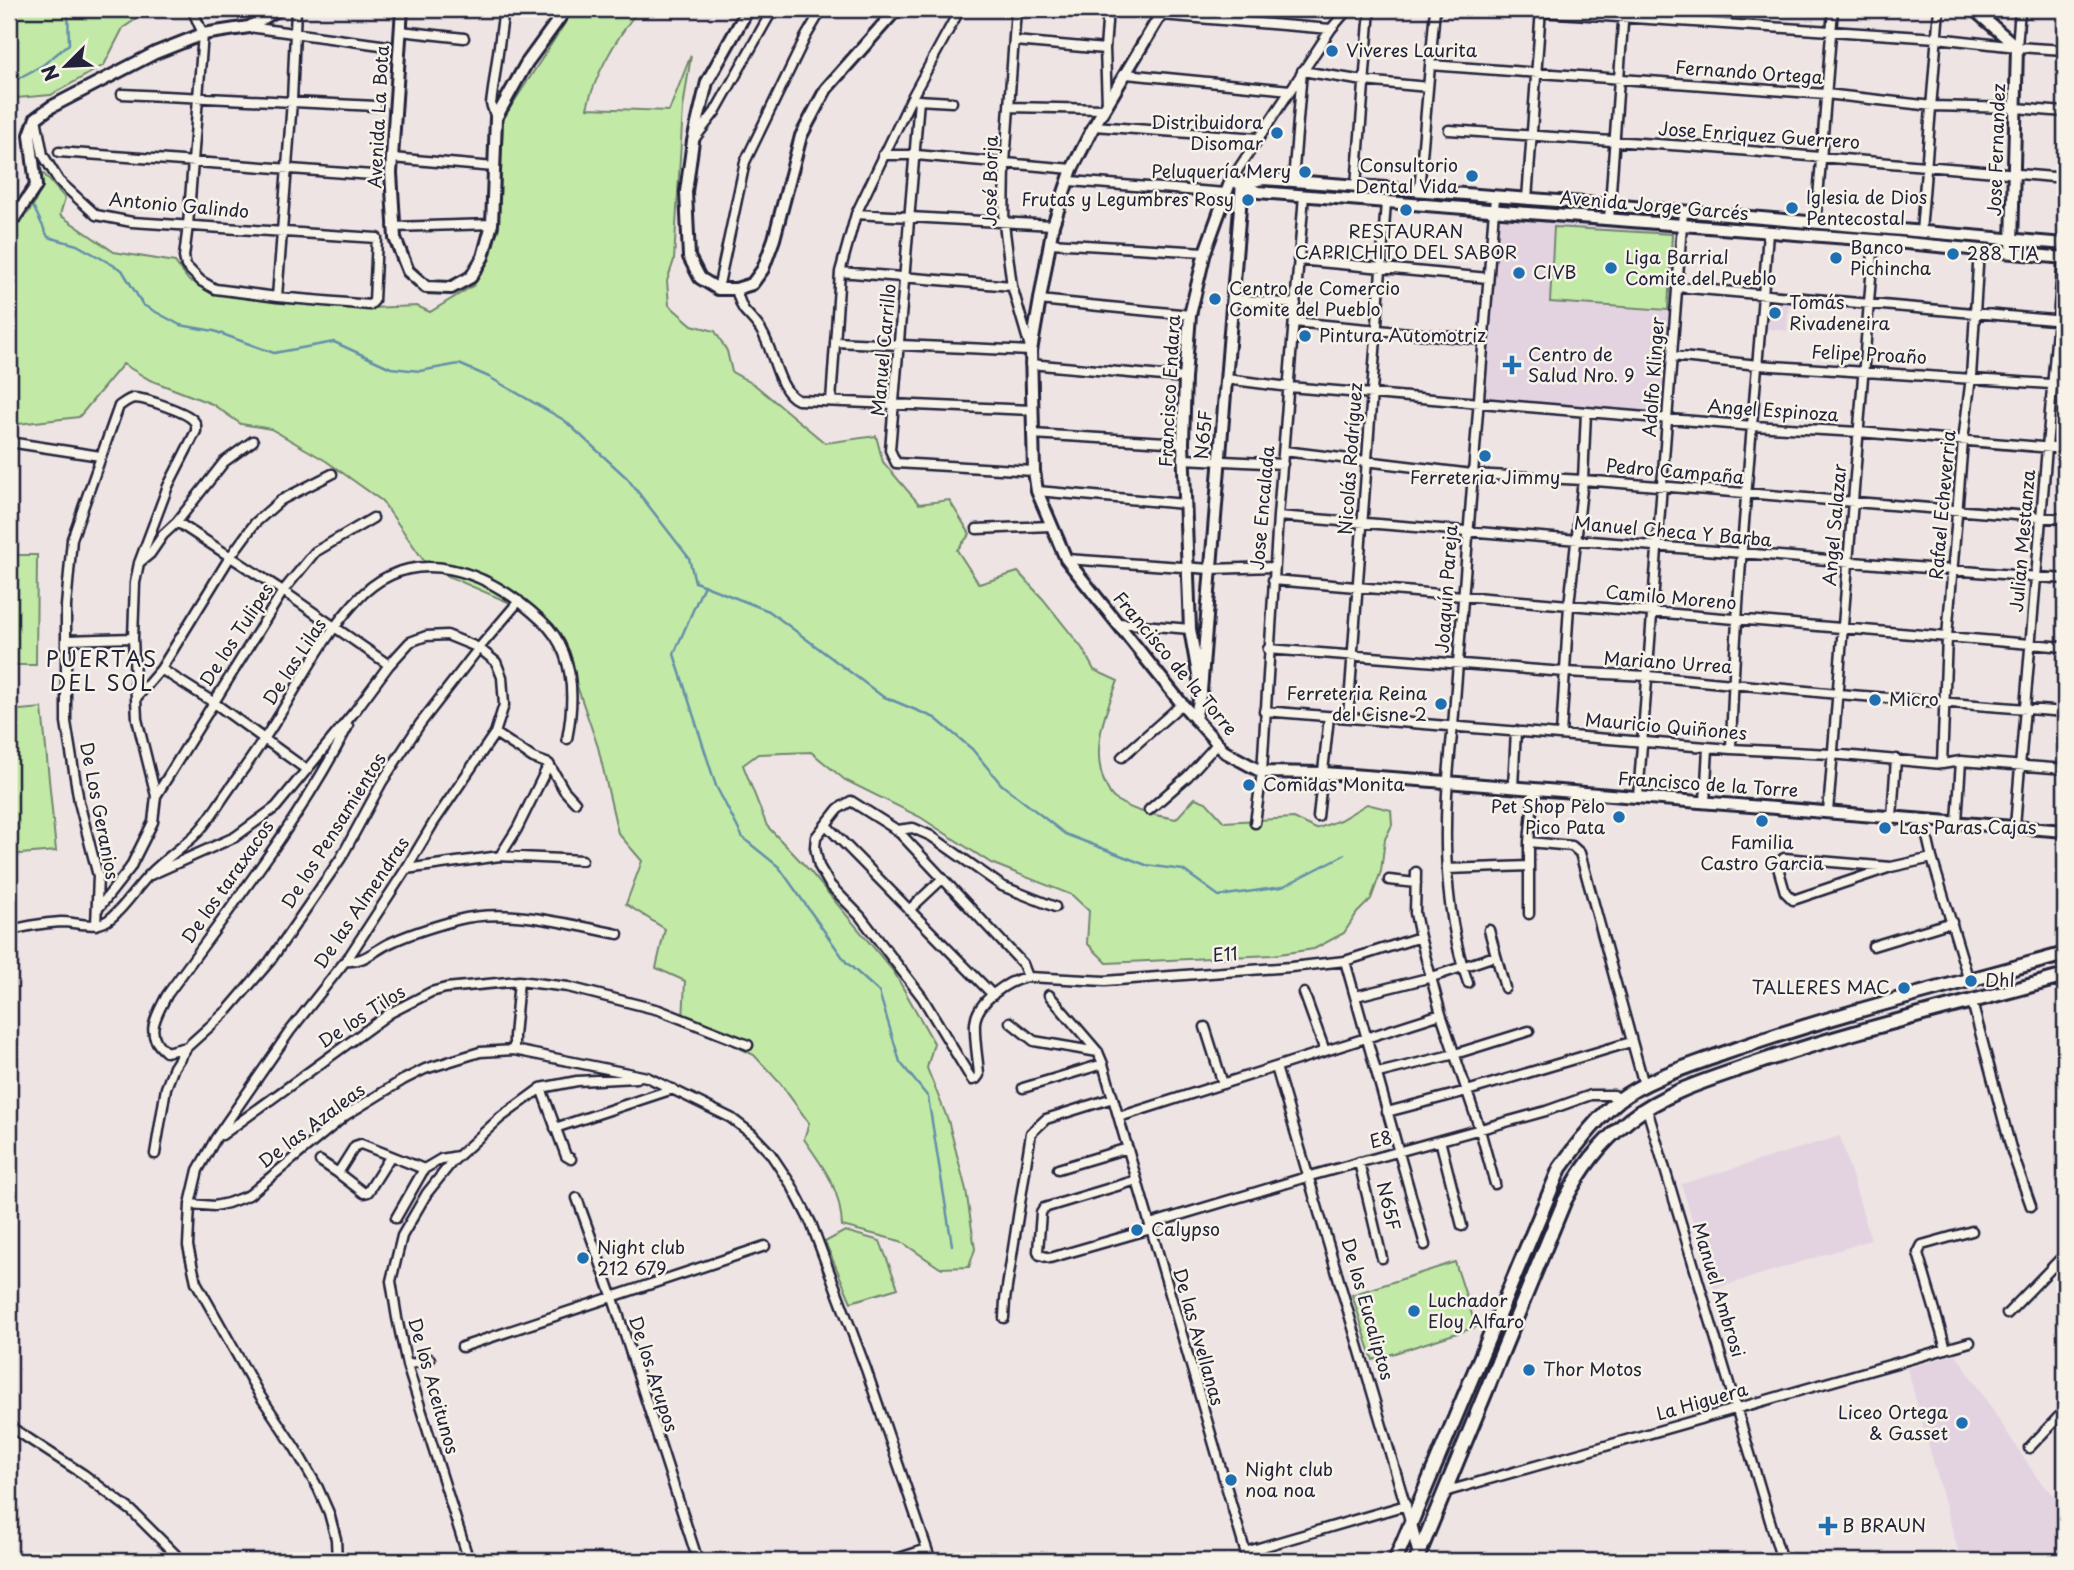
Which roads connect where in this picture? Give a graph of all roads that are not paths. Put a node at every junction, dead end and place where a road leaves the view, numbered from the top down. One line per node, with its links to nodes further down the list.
1 (192, 9): 30 (street)
2 (279, 9): 25 (street)
3 (296, 9): 29 (street)
4 (402, 9): 27 (street, Avenida La Bota)
5 (504, 9): 59 (street)
6 (566, 9): 59 (street)
7 (748, 9): 64 (street)
8 (773, 9): 64 (street)
9 (822, 9): 122 (street)
10 (897, 9): 123 (street)
11 (960, 9): 49 (street, Manuel Carrillo)
12 (1016, 9): 33 (street, José Borja)
13 (1108, 9): 36 (street)
14 (1348, 9): 26 (street, Francisco Endara)
15 (1370, 9): 43 (street)
16 (1435, 9): 38 (street)
17 (1498, 9): 22 (street)
18 (1833, 9): 28 (street)
19 (1939, 9): 32 (street)
20 (1973, 9): 35 (street)
21 (2020, 9): 35 (street)
22 (1540, 11): 24 (street); 40 (street)
23 (1162, 12): 26 (street); 41 (street, Francisco de la Torre)
24 (1623, 13): 28 (street); 42 (street)
25 (249, 27): 29 (street); 30 (street)
26 (1331, 29): 39 (street, Francisco Endara)
27 (400, 31): 31 (street); 70 (street, Avenida La Bota)
28 (1831, 31): 32 (street); 46 (street)
29 (296, 33): 34 (street); 50 (street)
30 (203, 34): 48 (street); 58 (street)
31 (464, 38)
32 (1937, 38): 35 (street); 54 (street)
33 (1014, 41): 36 (street); 55 (street, José Borja)
34 (388, 46)
35 (2017, 47): 37 (street); 56 (street, Jose Fernandez)
36 (1105, 48): 53 (street)
37 (2065, 50)
38 (1430, 65): 40 (street, Fernando Ortega); 44 (street)
39 (1302, 71): 43 (street); 45 (street, Francisco Endara); 82 (street)
40 (1536, 74): 42 (street, Fernando Ortega); 62 (street)
41 (1126, 75): 45 (street); 53 (street, Francisco de la Torre)
42 (1619, 80): 46 (street, Fernando Ortega); 65 (street)
43 (1364, 81): 44 (street); 83 (street)
44 (1428, 87): 84 (street)
45 (1290, 90): 63 (street, Francisco Endara)
46 (1826, 93): 54 (street, Fernando Ortega); 69 (street)
47 (122, 94): 48 (street)
48 (198, 97): 50 (street); 71 (street)
49 (915, 99): 51 (street); 67 (street); 68 (street, Manuel Carrillo)
50 (292, 101): 52 (street); 74 (street)
51 (953, 102)
52 (376, 106)
53 (1105, 106): 55 (street); 60 (street, Francisco de la Torre)
54 (1932, 106): 56 (street, Fernando Ortega); 73 (street)
55 (1009, 107): 72 (street, José Borja)
56 (2016, 108): 57 (street, Fernando Ortega); 77 (street, Jose Fernandez)
57 (2065, 112)
58 (36, 118): 96 (street); 100 (street, Antonio Galindo)
59 (496, 118): 75 (street, Avenida La Bota)
60 (1094, 126): 63 (street); 76 (street, Francisco de la Torre)
61 (1449, 130): 62 (street, Jose Enriquez Guerrero)
62 (1532, 137): 65 (street, Jose Enriquez Guerrero); 88 (street)
63 (1258, 138): 81 (street, Francisco Endara)
64 (693, 141): 122 (street)
65 (1615, 141): 69 (street, Jose Enriquez Guerrero); 90 (street)
66 (59, 152): 71 (street)
67 (883, 155): 68 (street); 93 (street)
68 (916, 155): 72 (street); 94 (street, Manuel Carrillo)
69 (1821, 157): 73 (street, Jose Enriquez Guerrero); 97 (street)
70 (392, 158): 75 (street); 103 (street, Avenida La Bota)
71 (193, 162): 74 (street); 100 (street)
72 (1005, 163): 76 (street); 99 (street, José Borja)
73 (1926, 164): 77 (street, Jose Enriquez Guerrero); 105 (street)
74 (287, 167): 78 (street); 104 (street)
75 (494, 167): 98 (street, Avenida La Bota)
76 (1072, 169): 80 (street, Francisco de la Torre)
77 (2014, 173): 79 (street, Jose Enriquez Guerrero); 108 (street, Jose Fernandez)
78 (372, 175)
79 (2065, 177)
80 (1070, 181): 85 (street); 101 (street, Francisco de la Torre)
81 (1236, 181): 82 (street, Avenida Jorge Garcés); 85 (street, Francisco Endara); 86 (street, Avenida Jorge Garcés); 126 (street, N65F)
82 (1293, 181): 83 (street, Avenida Jorge Garcés)
83 (1356, 186): 84 (street, Avenida Jorge Garcés)
84 (1419, 191): 87 (street, Avenida Jorge Garcés)
85 (1226, 193): 112 (street, Francisco Endara)
86 (1304, 195): 89 (street, Avenida Jorge Garcés); 115 (street, Jose Encalada)
87 (1495, 197): 88 (street, Avenida Jorge Garcés); 91 (street, Joaquín Pareja)
88 (1527, 199): 90 (street, Avenida Jorge Garcés)
89 (1386, 202): 91 (street, Avenida Jorge Garcés); 116 (street, Nicolás Rodríguez)
90 (1610, 205): 92 (street, Avenida Jorge Garcés); 95 (street)
91 (1494, 211): 95 (street, Avenida Jorge Garcés); 119 (street, Joaquín Pareja)
92 (1683, 212): 97 (street, Avenida Jorge Garcés); 102 (street, Adolfo Klinger)
93 (856, 214): 94 (street); 117 (street)
94 (911, 218): 99 (street); 118 (street, Manuel Carrillo)
95 (1609, 219): 102 (street, Avenida Jorge Garcés)
96 (9, 220)
97 (1816, 223): 105 (street, Avenida Jorge Garcés)
98 (492, 224): 103 (street); 103 (street, Avenida La Bota)
99 (1004, 224): 101 (street); 120 (street, José Borja)
100 (188, 225): 104 (street, Antonio Galindo); 125 (street)
101 (1053, 225): 109 (street, Francisco de la Torre)
102 (1682, 225): 106 (street, Avenida Jorge Garcés); 121 (street, Adolfo Klinger)
103 (393, 227)
104 (282, 231): 125 (street); 125 (street, Antonio Galindo)
105 (1921, 232): 108 (street, Avenida Jorge Garcés)
106 (1769, 233): 107 (street, Avenida Jorge Garcés); 124 (street)
107 (1874, 240): 111 (street, Avenida Jorge Garcés); 129 (street, Angel Salazar)
108 (2012, 240): 110 (street, Avenida Jorge Garcés); 113 (street, Jose Fernandez)
109 (1050, 243): 112 (street); 127 (street, Francisco de la Torre)
110 (2065, 244)
111 (1979, 250): 113 (street, Avenida Jorge Garcés); 130 (street, Rafael Echeverria)
112 (1205, 252): 131 (street, Francisco Endara)
113 (2011, 253): 114 (street, Avenida Jorge Garcés)
114 (2064, 258): 132 (street, Julian Mestanza)
115 (1298, 260): 116 (street); 128 (street, Jose Encalada)
116 (1380, 268): 119 (street); 134 (street, Nicolás Rodríguez)
117 (840, 272): 118 (street); 136 (street)
118 (906, 277): 120 (street); 137 (street, Manuel Carrillo)
119 (1488, 278): 135 (street, Joaquín Pareja)
120 (1012, 286): 138 (street, José Borja)
121 (1677, 287): 124 (street); 139 (street, Adolfo Klinger)
122 (718, 289): 123 (street)
123 (736, 289): 150 (street)
124 (1763, 295): 129 (street); 141 (street)
125 (277, 297)
126 (1232, 299): 128 (street); 145 (street, N65F)
127 (1038, 300): 131 (street); 138 (street, Francisco de la Torre)
128 (1296, 304): 133 (street, Jose Encalada)
129 (1869, 304): 130 (street); 142 (street, Angel Salazar)
130 (1975, 312): 132 (street); 143 (street, Rafael Echeverria)
131 (1190, 315): 144 (street, Francisco Endara)
132 (2061, 320): 146 (street, Julian Mestanza)
133 (1294, 322): 134 (street); 148 (street, Jose Encalada)
134 (1376, 330): 135 (street); 149 (street, Nicolás Rodríguez)
135 (1483, 340): 151 (street, Joaquín Pareja)
136 (835, 342): 137 (street); 150 (street)
137 (900, 344): 138 (street); 152 (street, Manuel Carrillo)
138 (1031, 351): 140 (street, Francisco de la Torre)
139 (1672, 356): 141 (street, Felipe Proaño); 155 (street, Adolfo Klinger)
140 (1030, 363): 144 (street); 153 (street, Francisco de la Torre)
141 (1758, 365): 142 (street, Felipe Proaño); 156 (street)
142 (1863, 370): 143 (street, Felipe Proaño); 157 (street, Angel Salazar)
143 (1971, 377): 146 (street, Felipe Proaño); 160 (street, Rafael Echeverria)
144 (1185, 378): 162 (street, Francisco Endara)
145 (1226, 379): 148 (street); 169 (street, N65F)
146 (2052, 384): 147 (street, Felipe Proaño); 163 (street, Julian Mestanza)
147 (2065, 385)
148 (1289, 387): 149 (street, Angel Espinoza); 165 (street, Jose Encalada)
149 (1371, 394): 151 (street, Angel Espinoza); 168 (street, Nicolás Rodríguez)
150 (831, 401): 152 (street)
151 (1478, 403): 154 (street, Angel Espinoza); 173 (street, Joaquín Pareja)
152 (895, 404): 153 (street); 171 (street, Manuel Carrillo)
153 (1032, 410): 158 (street, Francisco de la Torre)
154 (1586, 412): 155 (street, Angel Espinoza); 174 (street)
155 (1667, 419): 156 (street, Angel Espinoza); 175 (street, Adolfo Klinger)
156 (1753, 426): 157 (street, Angel Espinoza); 177 (street)
157 (1858, 432): 160 (street, Angel Espinoza); 178 (street, Angel Salazar)
158 (1032, 434): 162 (street); 171 (street, Francisco de la Torre)
159 (253, 441): 185 (street)
160 (1963, 441): 163 (street, Angel Espinoza); 180 (street, Rafael Echeverria)
161 (9, 442): 166 (street)
162 (1183, 443): 167 (street, Francisco Endara)
163 (2047, 448): 164 (street, Angel Espinoza); 182 (street, Julian Mestanza)
164 (2065, 449)
165 (1284, 451): 168 (street, Pedro Campaña); 170 (street, Jose Encalada)
166 (100, 456): 195 (street, De Los Geranios); 217 (street, De Los Geranios)
167 (1183, 459): 169 (street); 179 (street, Francisco Endara)
168 (1367, 459): 173 (street, Pedro Campaña); 186 (street, Nicolás Rodríguez)
169 (1219, 460): 170 (street); 199 (street, N65F)
170 (1283, 464): 181 (street, Jose Encalada)
171 (1034, 471): 176 (street, Francisco de la Torre)
172 (332, 474): 193 (street)
173 (1472, 474): 174 (street, Pedro Campaña); 189 (street, Joaquín Pareja)
174 (1583, 481): 175 (street, Pedro Campaña); 190 (street)
175 (1662, 487): 177 (street, Pedro Campaña); 191 (street, Adolfo Klinger)
176 (1037, 491): 179 (street); 187 (street, Francisco de la Torre)
177 (1747, 494): 178 (street, Pedro Campaña); 192 (street)
178 (1853, 502): 180 (street, Pedro Campaña); 196 (street, Angel Salazar)
179 (1185, 504): 198 (street, Francisco Endara)
180 (1958, 510): 182 (street, Pedro Campaña); 200 (street, Rafael Echeverria)
181 (1278, 516): 186 (street, Manuel Checa Y Barba); 197 (street, Jose Encalada)
182 (2041, 517): 184 (street, Pedro Campaña); 201 (street, Julian Mestanza)
183 (373, 518): 205 (street, De los Tulipes)
184 (2065, 519)
185 (177, 522): 193 (street); 195 (street)
186 (1361, 522): 189 (street, Manuel Checa Y Barba); 204 (street, Nicolás Rodríguez)
187 (1051, 526): 188 (street); 194 (street, Francisco de la Torre)
188 (977, 529)
189 (1467, 530): 190 (street, Manuel Checa Y Barba); 206 (street, Joaquín Pareja)
190 (1575, 540): 191 (street, Manuel Checa Y Barba); 208 (street)
191 (1657, 546): 192 (street, Manuel Checa Y Barba); 209 (street, Adolfo Klinger)
192 (1742, 554): 196 (street, Manuel Checa Y Barba); 210 (street)
193 (230, 557): 205 (street); 225 (street)
194 (1066, 559): 198 (street); 211 (street, Francisco de la Torre)
195 (139, 563): 216 (street)
196 (1847, 563): 200 (street, Manuel Checa Y Barba); 213 (street, Angel Salazar)
197 (1274, 567): 199 (street); 203 (street, Jose Encalada)
198 (1189, 568): 199 (street); 214 (street, Francisco Endara)
199 (1211, 569): 229 (street, N65F)
200 (1954, 570): 201 (street, Manuel Checa Y Barba); 215 (street, Rafael Echeverria)
201 (2035, 577): 202 (street, Manuel Checa Y Barba); 218 (street, Julian Mestanza)
202 (2065, 579)
203 (1273, 580): 204 (street, Camilo Moreno); 221 (street, Jose Encalada)
204 (1357, 587): 206 (street, Camilo Moreno); 222 (street, Nicolás Rodríguez)
205 (283, 591): 212 (street); 233 (street, De los Tulipes)
206 (1462, 596): 208 (street, Camilo Moreno); 223 (street, Joaquín Pareja)
207 (519, 601): 212 (street, De las Lilas); 220 (street, De los Pensamientos); 247 (street, De las Lilas)
208 (1569, 605): 209 (street, Camilo Moreno); 226 (street)
209 (1653, 612): 210 (street, Camilo Moreno); 227 (street, Adolfo Klinger)
210 (1737, 619): 213 (street, Camilo Moreno); 228 (street)
211 (1118, 623): 214 (street); 234 (street, Francisco de la Torre)
212 (334, 628): 224 (street); 246 (street, De las Lilas)
213 (1843, 628): 215 (street, Camilo Moreno); 230 (street, Angel Salazar)
214 (1190, 629): 229 (street, Francisco Endara)
215 (1947, 637): 218 (street, Camilo Moreno); 232 (street, Rafael Echeverria)
216 (133, 638): 217 (street); 231 (street)
217 (66, 640): 295 (street, De Los Geranios)
218 (2030, 644): 219 (street, Camilo Moreno); 235 (street, Julian Mestanza)
219 (2065, 647)
220 (479, 648): 224 (street, De las Almendras); 244 (street, De las Almendras); 329 (street, De los Pensamientos)
221 (1268, 649): 222 (street, Mariano Urrea); 237 (street, Jose Encalada)
222 (1352, 655): 223 (street, Mariano Urrea); 240 (street, Nicolás Rodríguez)
223 (1457, 663): 226 (street, Mariano Urrea); 242 (street, Joaquín Pareja)
224 (389, 665): 236 (street, De las Almendras)
225 (161, 669): 231 (street); 233 (street)
226 (1565, 672): 227 (street, Mariano Urrea); 245 (street)
227 (1648, 676): 228 (street, Mariano Urrea); 248 (street, Adolfo Klinger)
228 (1733, 684): 230 (street, Mariano Urrea); 251 (street)
229 (1200, 691): 241 (street)
230 (1838, 694): 232 (street, Mariano Urrea); 252 (street, Angel Salazar)
231 (137, 698): 266 (street)
232 (1943, 701): 235 (street, Mariano Urrea); 257 (street, Rafael Echeverria)
233 (213, 702): 246 (street); 266 (street, De los Tulipes)
234 (1182, 704): 241 (street, Francisco de la Torre); 253 (street)
235 (2025, 709): 238 (street, Mariano Urrea); 258 (street, Julian Mestanza)
236 (355, 711): 260 (street, De las Almendras); 329 (street, De los taraxacos)
237 (1264, 711): 239 (street, Mauricio Quiñones); 261 (street, Jose Encalada)
238 (2065, 712)
239 (1329, 717): 240 (street, Mauricio Quiñones); 262 (street)
240 (1348, 718): 242 (street, Mauricio Quiñones)
241 (1195, 719): 249 (street, Francisco de la Torre)
242 (1453, 726): 243 (street, Mauricio Quiñones); 263 (street, Joaquín Pareja)
243 (1516, 731): 245 (street, Mauricio Quiñones); 264 (street)
244 (495, 733): 256 (street); 287 (street, De las Almendras)
245 (1561, 735): 248 (street, Mauricio Quiñones)
246 (264, 739): 260 (street); 290 (street, De las Lilas)
247 (567, 739)
248 (1643, 741): 250 (street, Mauricio Quiñones); 267 (street, Adolfo Klinger)
249 (1217, 744): 261 (street, Francisco de la Torre); 270 (street)
250 (1707, 748): 251 (street, Mauricio Quiñones); 269 (street)
251 (1731, 749): 252 (street, Mauricio Quiñones)
252 (1831, 754): 254 (street, Mauricio Quiñones); 271 (street, Angel Salazar)
253 (1122, 757)
254 (1896, 759): 257 (street, Mauricio Quiñones); 273 (street)
255 (1961, 761): 257 (street, Mauricio Quiñones); 258 (street, Mauricio Quiñones); 275 (street)
256 (549, 764): 268 (street); 282 (street)
257 (1942, 764)
258 (2020, 765): 259 (street, Mauricio Quiñones); 278 (street, Julian Mestanza)
259 (2065, 769)
260 (307, 770): 290 (street, De las Almendras)
261 (1262, 772): 262 (street, Francisco de la Torre); 276 (street, Jose Encalada)
262 (1324, 773): 263 (street, Francisco de la Torre); 272 (street)
263 (1446, 782): 264 (street, Francisco de la Torre); 288 (street, Joaquín Pareja)
264 (1513, 787): 265 (street, Francisco de la Torre)
265 (1534, 789): 267 (street, Francisco de la Torre); 281 (street)
266 (156, 796): 295 (street)
267 (1638, 797): 269 (street, Francisco de la Torre)
268 (575, 802)
269 (1705, 802): 271 (street, Francisco de la Torre)
270 (1149, 810)
271 (1828, 812): 273 (street, Francisco de la Torre)
272 (1318, 817)
273 (1892, 817): 274 (street, Francisco de la Torre)
274 (1923, 819): 275 (street, Francisco de la Torre); 283 (street)
275 (1957, 822): 278 (street, Francisco de la Torre)
276 (1255, 824)
277 (826, 825): 279 (street); 296 (street); 318 (street)
278 (2015, 826): 280 (street, Francisco de la Torre)
279 (897, 830): 291 (street); 294 (street)
280 (2065, 831)
281 (1529, 842): 285 (street); 327 (street)
282 (500, 856): 284 (street); 287 (street)
283 (1932, 858): 286 (street); 298 (street)
284 (582, 860)
285 (1529, 866): 288 (street); 297 (street)
286 (1891, 867): 286 (street)
287 (406, 869): 307 (street, De las Almendras)
288 (1447, 869): 309 (street, Joaquín Pareja)
289 (1416, 872): 293 (street)
290 (148, 876): 299 (street, De las Lilas)
291 (942, 880): 296 (street); 310 (street)
292 (1389, 880): 293 (street)
293 (1416, 883): 303 (street)
294 (1055, 907)
295 (97, 910): 299 (street, De Los Geranios)
296 (909, 910): 318 (street)
297 (1529, 914)
298 (1952, 922): 304 (street); 314 (street)
299 (96, 925): 301 (street)
300 (1489, 930): 306 (street)
301 (9, 931)
302 (618, 934): 307 (street)
303 (1420, 937): 308 (street, E11); 312 (street)
304 (1873, 946)
305 (2065, 954): 314 (main road)
306 (1495, 956): 309 (street); 316 (street)
307 (346, 961): 352 (street, De las Almendras)
308 (1345, 961): 310 (street, E11); 320 (street)
309 (1462, 967): 312 (street); 315 (street, Joaquín Pareja)
310 (1028, 976): 318 (street)
311 (2065, 976): 321 (main road)
312 (1432, 977): 320 (street); 322 (street)
313 (519, 981): 328 (street, De los Tilos); 330 (street); 352 (street, De los Tilos)
314 (1969, 981): 340 (main road)
315 (1468, 983)
316 (1505, 988)
317 (1304, 993): 331 (street)
318 (993, 995)
319 (1049, 995): 332 (street, De las Avellanas)
320 (1356, 996): 326 (street)
321 (1972, 1002): 347 (main road); 370 (street)
322 (1441, 1014): 326 (street); 333 (street)
323 (1010, 1023): 332 (street)
324 (1205, 1027): 339 (street)
325 (1529, 1031): 333 (street)
326 (1368, 1038): 331 (street); 337 (street)
327 (1631, 1042): 340 (street); 344 (street)
328 (748, 1045)
329 (187, 1047): 356 (street, De los Pensamientos)
330 (514, 1050): 336 (street, De las Azaleas); 369 (street, De las Azaleas)
331 (1325, 1051): 335 (street)
332 (1098, 1052): 334 (street, De las Avellanas)
333 (1455, 1054): 337 (street); 344 (street)
334 (1103, 1064): 342 (street); 345 (street, De las Avellanas)
335 (1276, 1067): 339 (street); 365 (street, De los Eucaliptos)
336 (616, 1072): 338 (street, De los Aceitunos)
337 (1378, 1073): 348 (street)
338 (647, 1077): 341 (street, De los Aceitunos); 343 (street, De los Aceitunos)
339 (1223, 1084): 349 (street)
340 (1644, 1085): 346 (main road)
341 (541, 1088): 350 (street); 357 (street, De los Aceitunos)
342 (1023, 1088)
343 (673, 1089): 350 (street); 394 (street, De los Aceitunos)
344 (1466, 1091): 348 (street); 351 (street)
345 (1113, 1098): 349 (street, De las Avellanas); 381 (street)
346 (1620, 1100): 351 (street, E8); 393 (main road)
347 (1647, 1109): 387 (street, Manuel Ambrosi); 391 (main road)
348 (1387, 1112): 355 (street)
349 (1119, 1117): 354 (street, De las Avellanas)
350 (555, 1128): 359 (street)
351 (1480, 1130): 353 (street, E8); 367 (street)
352 (216, 1138): 369 (street, De las Almendras)
353 (1440, 1140): 355 (street, E8); 372 (street)
354 (1128, 1148): 363 (street); 366 (street, De las Avellanas)
355 (1399, 1152): 361 (street, E8); 375 (street)
356 (155, 1154)
357 (458, 1156): 362 (street); 386 (street, De los Aceitunos)
358 (390, 1157): 362 (street); 364 (street); 364 (street)
359 (571, 1158)
360 (320, 1161): 364 (street)
361 (1359, 1162): 365 (street, E8); 378 (street, N65F)
362 (424, 1169): 371 (street)
363 (1058, 1169)
364 (338, 1173)
365 (1310, 1176): 373 (street, E8); 392 (street, De los Eucaliptos)
366 (1137, 1180): 373 (street, De las Avellanas); 373 (street, E8)
367 (1495, 1184)
368 (577, 1198): 379 (street, De los Arupos)
369 (190, 1204): 398 (street, De las Almendras)
370 (2031, 1206)
371 (397, 1218)
372 (1462, 1226)
373 (1151, 1227): 395 (street, De las Avellanas)
374 (1972, 1231): 384 (street)
375 (1425, 1245)
376 (765, 1246): 379 (street)
377 (2065, 1254): 380 (street)
378 (1382, 1258)
379 (612, 1298): 383 (street); 400 (street, De los Arupos)
380 (2007, 1314)
381 (1004, 1318)
382 (1970, 1342): 384 (street, La Higuera)
383 (462, 1347)
384 (1945, 1349): 387 (street, La Higuera)
385 (430, 1359): 386 (street)
386 (407, 1365): 399 (street, De los Aceitunos)
387 (1736, 1408): 391 (street, La Higuera); 404 (street, Manuel Ambrosi)
388 (2065, 1410): 390 (street)
389 (9, 1426): 397 (street)
390 (2029, 1448)
391 (1443, 1493): 396 (main road)
392 (1406, 1505): 393 (street, De los Eucaliptos); 395 (street)
393 (1411, 1524): 396 (street, De los Eucaliptos); 403 (main road)
394 (927, 1549): 401 (street); 402 (street, De los Aceitunos)
395 (1247, 1557)
396 (1418, 1559)
397 (182, 1561)
398 (337, 1561)
399 (469, 1561)
400 (698, 1561)
401 (890, 1561)
402 (931, 1561)
403 (1395, 1561)
404 (1782, 1561)

